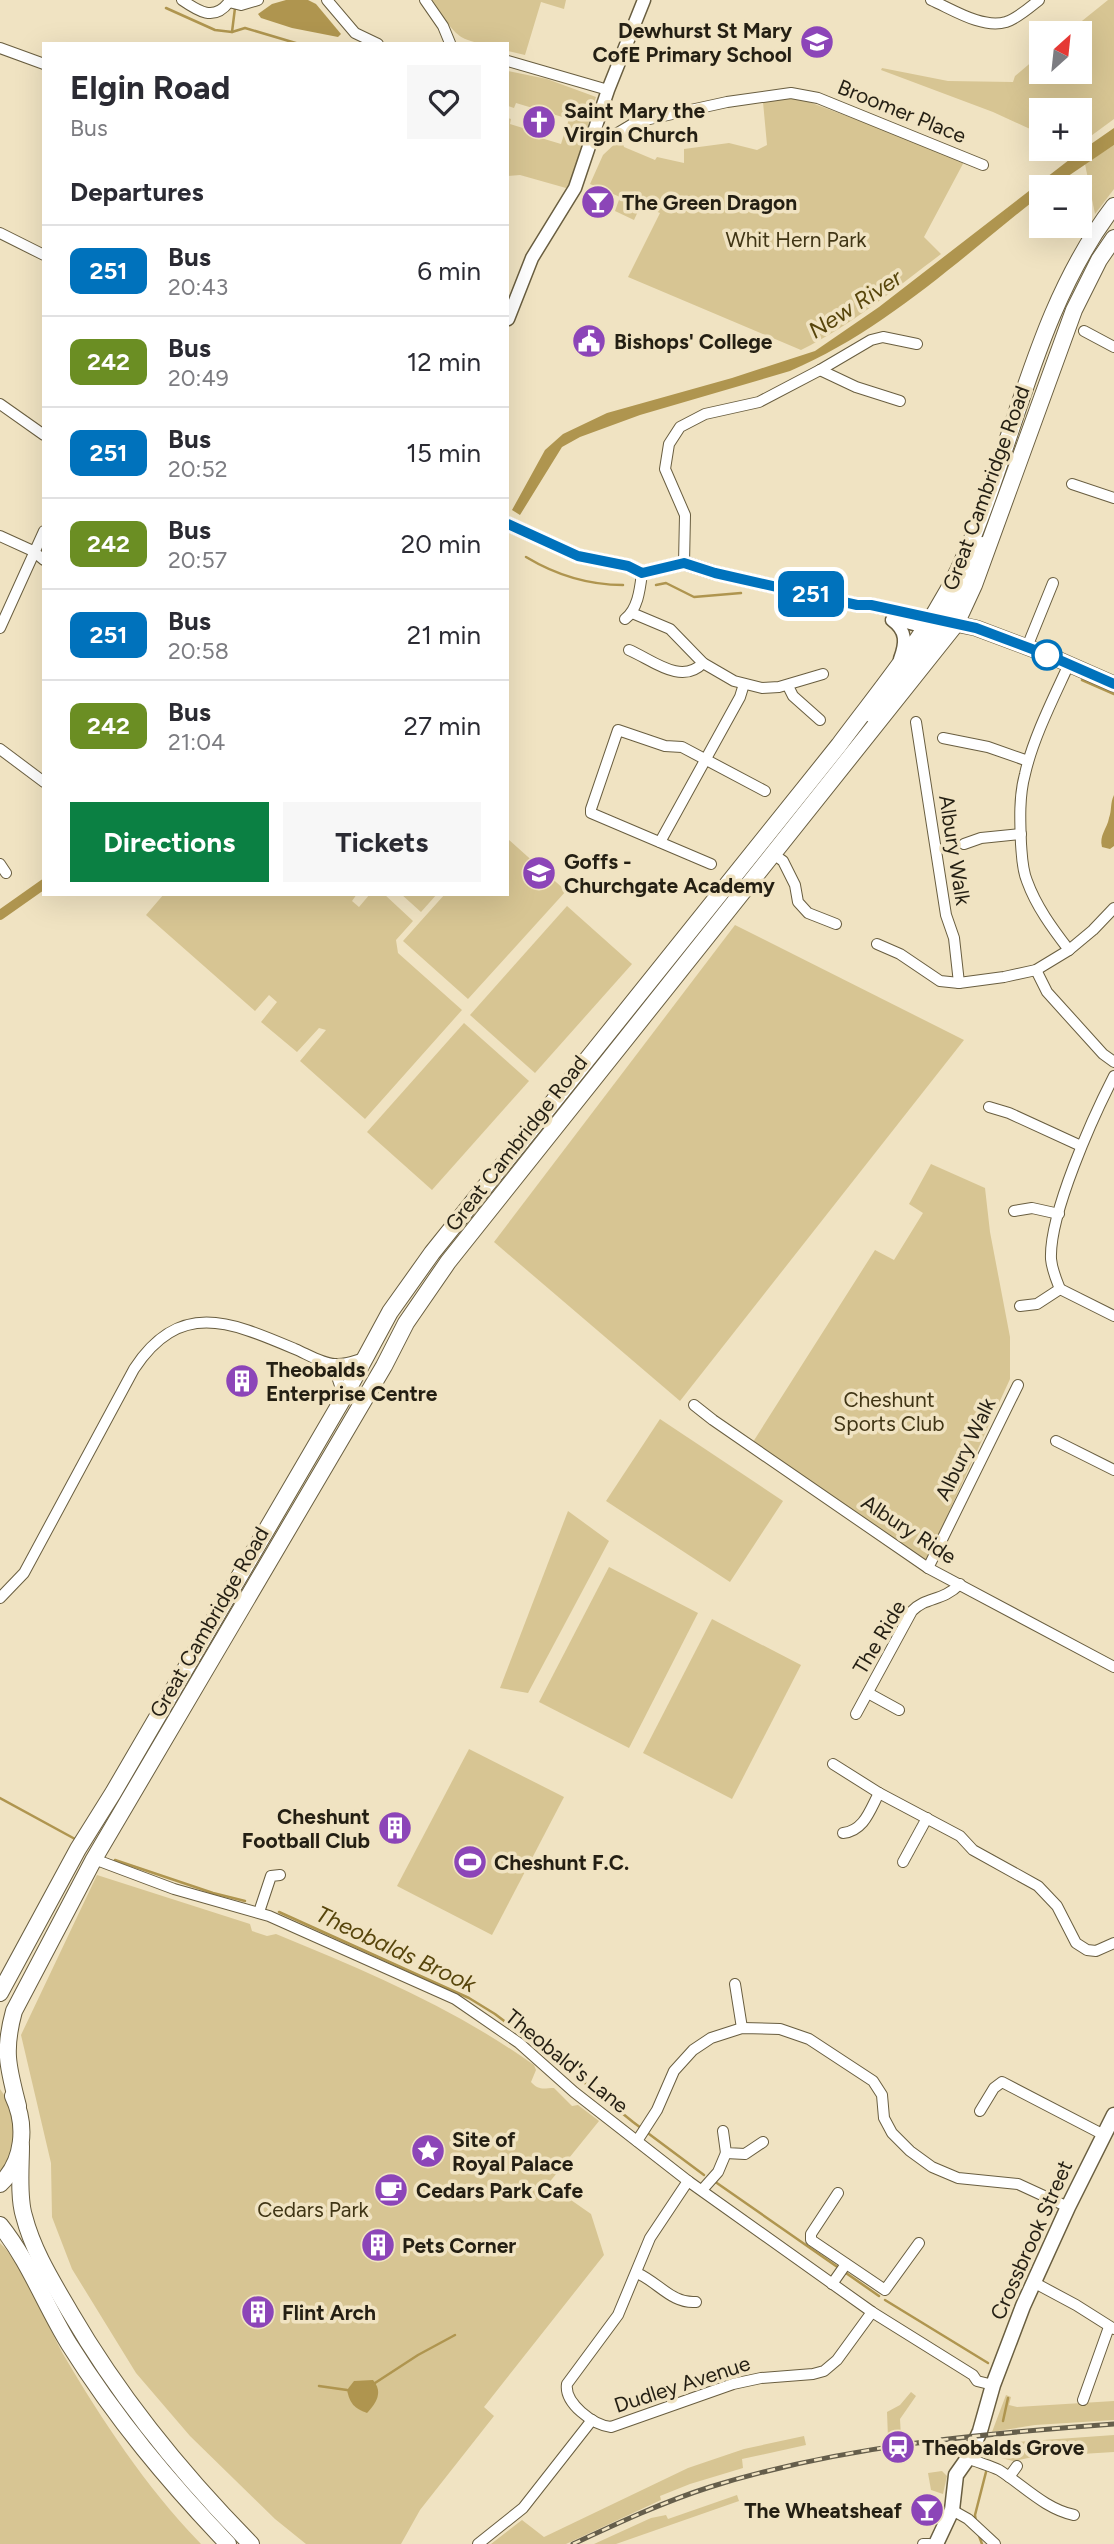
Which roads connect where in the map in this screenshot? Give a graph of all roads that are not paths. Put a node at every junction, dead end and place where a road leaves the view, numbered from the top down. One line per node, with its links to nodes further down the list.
1 (182, 0): 8 (street)
2 (258, 0): 8 (street)
3 (327, 0): 9 (street)
4 (425, 0): 10 (street)
5 (644, 0): 14 (street)
6 (931, 0): 7 (street)
7 (1039, 0)
8 (232, 2)
9 (374, 42)
10 (450, 42)
11 (0, 48): 13 (street)
12 (509, 61): 14 (street)
13 (42, 63)
14 (608, 90): 15 (street)
15 (594, 133): 16 (street, Broomer Place); 21 (street)
16 (983, 164)
17 (1114, 206): 41 (main road, Great Cambridge Road)
18 (0, 233): 20 (street)
19 (1114, 238): 41 (main road, Great Cambridge Road)
20 (42, 254)
21 (509, 317)
22 (1084, 331): 24 (street)
23 (916, 344): 25 (street)
24 (1114, 346)
25 (820, 370): 26 (street); 36 (street)
26 (900, 401)
27 (0, 404): 28 (street)
28 (42, 434)
29 (1072, 484): 30 (street)
30 (1114, 498)
31 (511, 526): 37 (street)
32 (42, 535): 34 (street)
33 (0, 536): 34 (street)
34 (33, 551): 35 (street); 42 (street)
35 (42, 558)
36 (684, 563): 37 (street); 39 (street)
37 (642, 573): 45 (street)
38 (1053, 583): 43 (street)
39 (857, 605): 40 (street); 41 (street)
40 (891, 618): 41 (street); 47 (street)
41 (941, 625): 43 (main road); 47 (main road, Great Cambridge Road); 55 (main road); 64 (main road, Great Cambridge Road)
42 (0, 628)
43 (1027, 647): 46 (main road)
44 (629, 650): 45 (street)
45 (703, 663): 49 (street)
46 (1069, 664): 50 (main road); 58 (street)
47 (896, 669): 55 (main road, Great Cambridge Road)
48 (822, 674): 51 (street)
49 (744, 684): 51 (street); 57 (street)
50 (1114, 684)
51 (788, 686): 52 (street)
52 (820, 720)
53 (916, 722): 71 (street, Albury Walk)
54 (943, 738): 58 (street)
55 (839, 745): 81 (main road, Great Cambridge Road)
56 (0, 749): 59 (street)
57 (706, 760): 60 (street); 62 (street); 62 (street)
58 (1028, 761): 61 (street)
59 (42, 780)
60 (765, 791)
61 (1021, 834): 63 (street); 69 (street)
62 (660, 842): 65 (street)
63 (964, 844)
64 (773, 854): 67 (street); 99 (main road, Great Cambridge Road)
65 (711, 864)
66 (1114, 908): 69 (street)
67 (836, 924)
68 (877, 944): 71 (street)
69 (1069, 950): 70 (street)
70 (1036, 970): 71 (street); 72 (street)
71 (960, 984)
72 (1114, 1062)
73 (1114, 1076): 75 (street)
74 (989, 1107): 75 (street)
75 (1081, 1146): 77 (street)
76 (1014, 1211): 77 (street)
77 (1059, 1214): 78 (street)
78 (1060, 1289): 79 (street); 80 (street)
79 (1020, 1306)
80 (1114, 1316)
81 (367, 1357): 82 (street); 84 (main road, Great Cambridge Road)
82 (333, 1365): 84 (street); 90 (street)
83 (1018, 1385): 88 (street, Albury Walk)
84 (344, 1397): 105 (main road, Great Cambridge Road)
85 (694, 1405): 88 (street, Albury Ride)
86 (1056, 1441): 87 (street)
87 (1114, 1470)
88 (928, 1568): 89 (street, Albury Ride)
89 (960, 1584): 91 (street, Albury Ride); 92 (street, The Ride)
90 (0, 1598)
91 (1114, 1667)
92 (868, 1693): 93 (street, The Ride); 94 (street, The Ride)
93 (899, 1710)
94 (856, 1714)
95 (833, 1764): 96 (street)
96 (879, 1793): 97 (street); 98 (street)
97 (927, 1818): 100 (street); 103 (street)
98 (843, 1833)
99 (94, 1859): 102 (street, Theobald's Lane); 108 (main road, Great Cambridge Road)
100 (903, 1862)
101 (280, 1875): 102 (street)
102 (261, 1907): 112 (street, Theobald's Lane)
103 (1114, 1943)
104 (734, 1984): 106 (street)
105 (0, 1993)
106 (742, 2028): 112 (street); 121 (street)
107 (0, 2077): 108 (main road)
108 (18, 2106): 115 (main road, Great Cambridge Road)
109 (980, 2112): 113 (street)
110 (1114, 2115): 113 (main road, Crossbrook Street)
111 (723, 2132): 116 (street)
112 (642, 2133): 117 (street, Theobald's Lane)
113 (1104, 2135): 121 (main road, Crossbrook Street)
114 (763, 2142): 116 (street)
115 (21, 2144): 119 (main road); 139 (main road, Great Cambridge Road)
116 (726, 2153): 118 (street)
117 (688, 2181): 118 (street, Theobald's Lane); 124 (street, Dudley Avenue)
118 (708, 2183): 125 (street, Theobald's Lane)
119 (0, 2184)
120 (838, 2193): 125 (street)
121 (1068, 2207): 126 (main road, Crossbrook Street)
122 (0, 2225): 138 (main road)
123 (919, 2243): 125 (street)
124 (637, 2273): 127 (street); 132 (street, Dudley Avenue)
125 (840, 2273): 128 (street, Theobald's Lane)
126 (1035, 2283): 129 (street); 130 (main road, Crossbrook Street)
127 (696, 2302)
128 (872, 2312): 130 (street, Theobald's Lane); 132 (street, Dudley Avenue)
129 (1112, 2328): 131 (street)
130 (993, 2385): 133 (main road, Crossbrook Street)
131 (1083, 2400)
132 (593, 2420): 140 (street)
133 (968, 2458): 135 (street); 136 (main road, Crossbrook Street)
134 (1017, 2466): 135 (street)
135 (1009, 2477): 137 (street)
136 (952, 2510): 143 (main road, Crossbrook Street); 144 (street)
137 (1074, 2515)
138 (229, 2544)
139 (251, 2544)
140 (478, 2544)
141 (923, 2544): 142 (street)
142 (929, 2544)
143 (936, 2544)
144 (995, 2544)

